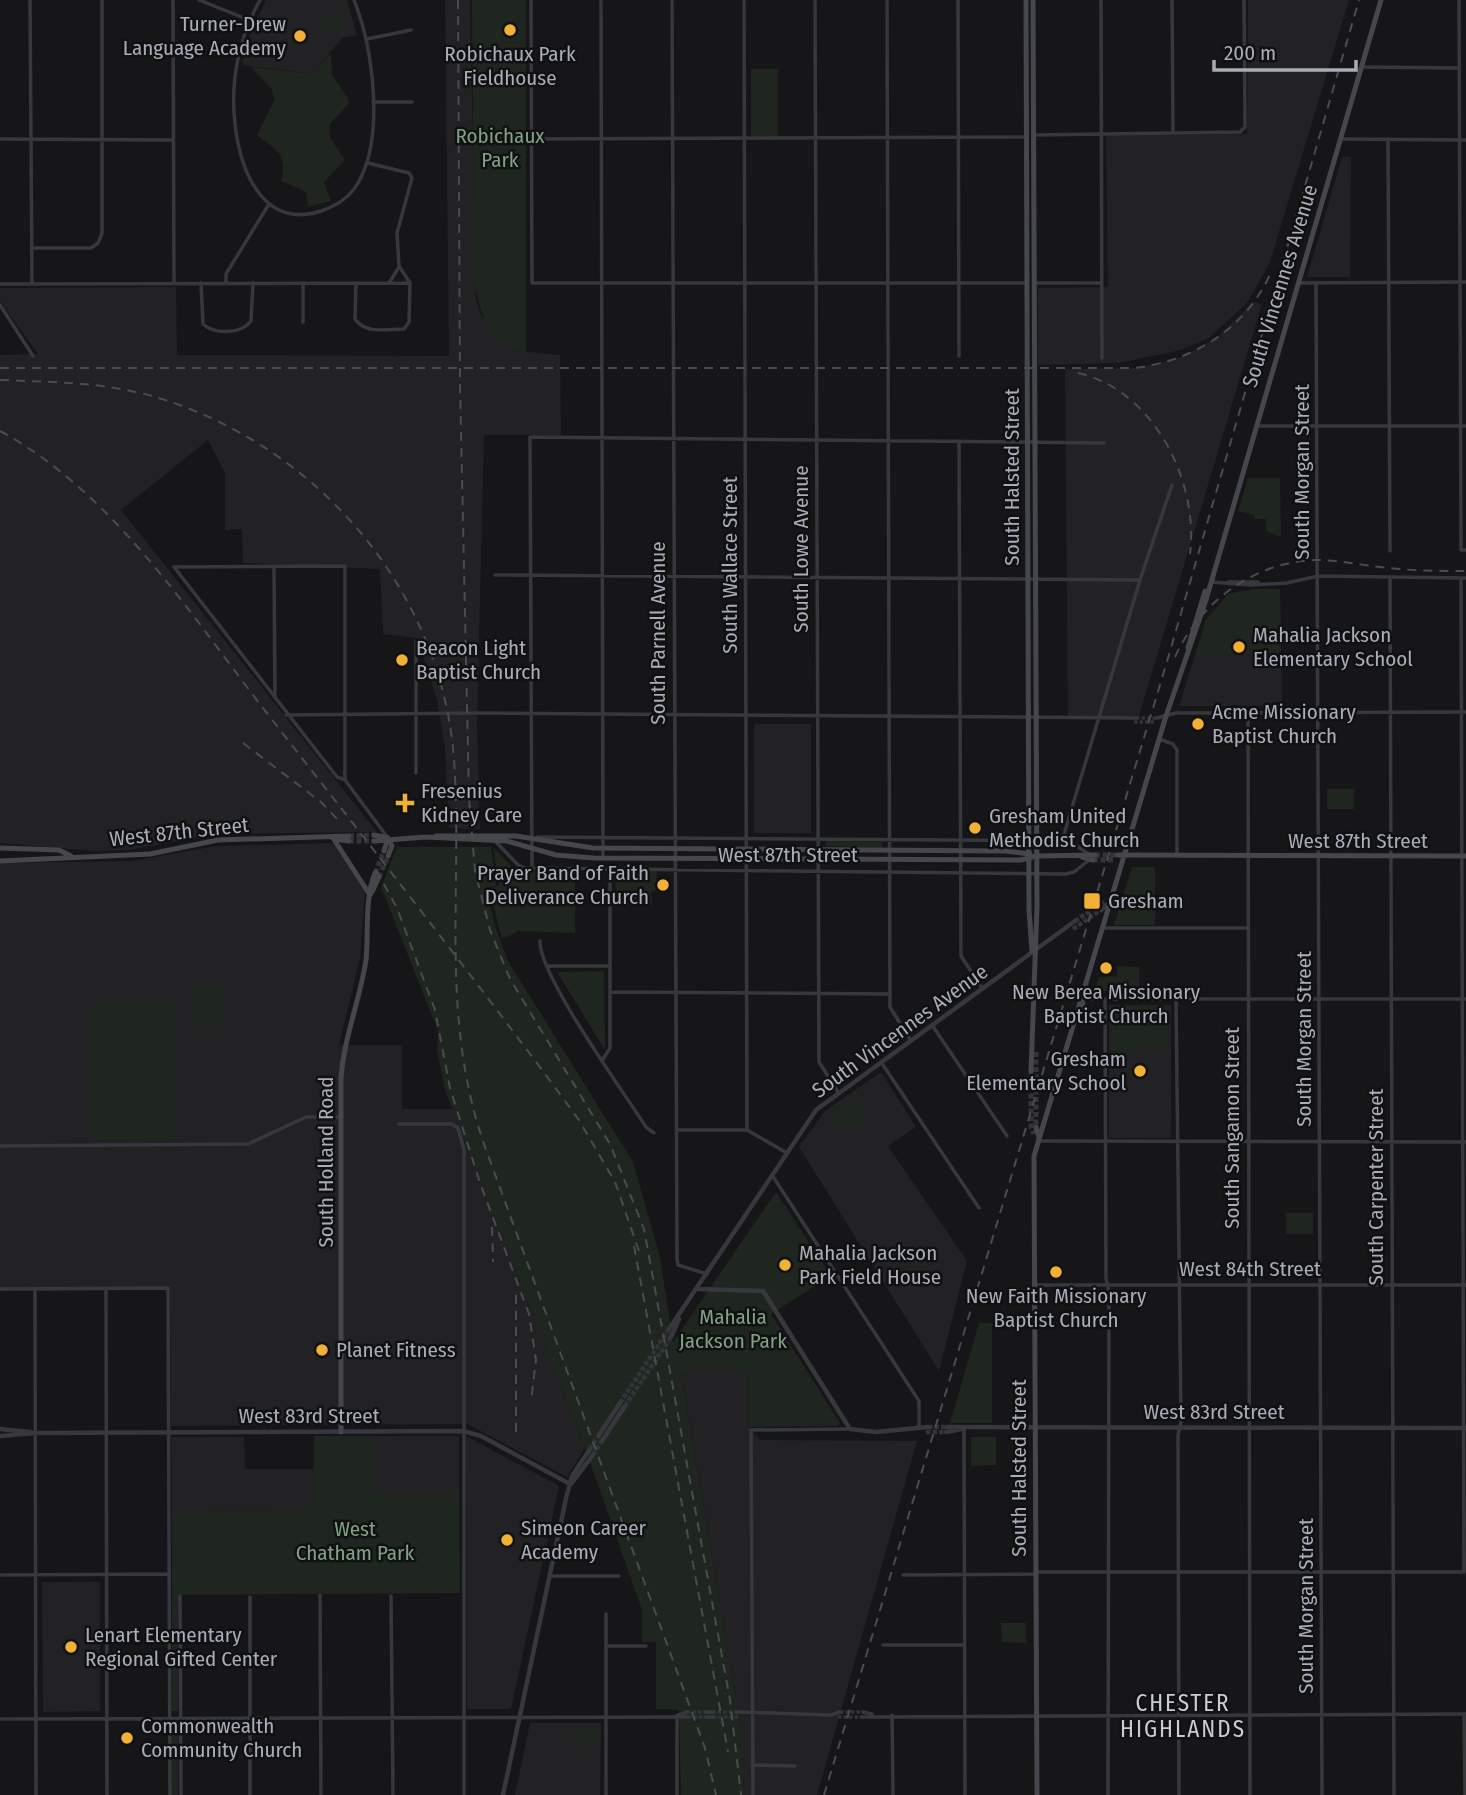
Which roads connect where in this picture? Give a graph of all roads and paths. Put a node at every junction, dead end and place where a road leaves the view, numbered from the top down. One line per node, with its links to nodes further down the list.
1 (30, 0): 44 (street)
2 (102, 0): 45 (street)
3 (173, 0): 46 (street)
4 (199, 0): 21 (street)
5 (260, 0): 21 (street)
6 (354, 0): 23 (street)
7 (531, 0): 33 (street)
8 (601, 0): 34 (street)
9 (672, 0): 35 (street, South Parnell Avenue)
10 (744, 0): 36 (street, South Wallace Street)
11 (815, 0): 37 (street, South Lowe Avenue)
12 (887, 0): 38 (street)
13 (958, 0): 39 (street)
14 (1026, 0): 31 (main road, South Halsted Street)
15 (1033, 0): 30 (main road, South Halsted Street)
16 (1101, 0): 28 (street)
17 (1172, 0): 29 (street)
18 (1244, 0): 29 (street)
19 (1381, 0): 24 (main road, South Vincennes Avenue)
20 (1459, 0): 25 (street)
21 (249, 20): 48 (street)
22 (411, 30): 23 (street)
23 (367, 39): 26 (street)
24 (1362, 67): 25 (street); 40 (main road, South Vincennes Avenue)
25 (1459, 68): 42 (street)
26 (373, 102): 27 (street); 47 (street)
27 (412, 103)
28 (1101, 132): 29 (street); 30 (street); 52 (street)
29 (1172, 133)
30 (1034, 135): 31 (street); 51 (main road, South Halsted Street)
31 (1026, 137): 39 (street); 72 (main road, South Halsted Street)
32 (0, 139): 44 (street)
33 (531, 139): 34 (street); 66 (street)
34 (601, 139): 35 (street); 66 (street)
35 (673, 139): 36 (street); 67 (street, South Parnell Avenue)
36 (744, 139): 37 (street); 68 (street, South Wallace Street)
37 (816, 139): 38 (street); 69 (street, South Lowe Avenue)
38 (887, 139): 39 (street); 70 (street)
39 (958, 139): 71 (street)
40 (1340, 139): 41 (street); 53 (main road, South Vincennes Avenue)
41 (1388, 139): 42 (street); 55 (street)
42 (1460, 139): 43 (street); 56 (street)
43 (1466, 139)
44 (30, 140): 45 (street); 49 (street)
45 (102, 140): 46 (street); 49 (street)
46 (174, 140): 58 (street)
47 (368, 163): 48 (street); 50 (street)
48 (269, 204): 60 (street)
49 (31, 248): 74 (street)
50 (399, 266): 64 (street); 65 (street)
51 (1034, 282): 52 (street); 72 (street); 91 (main road, South Halsted Street)
52 (1101, 282): 79 (street)
53 (1298, 282): 54 (street); 80 (main road, South Vincennes Avenue)
54 (1316, 282): 55 (street); 81 (street, South Morgan Street)
55 (1388, 282): 56 (street); 82 (street)
56 (1460, 282): 57 (street); 83 (street)
57 (1466, 282)
58 (174, 283): 59 (street); 74 (street)
59 (201, 283): 60 (street); 61 (street)
60 (226, 283): 61 (street)
61 (253, 283): 62 (street)
62 (303, 283): 63 (street); 76 (street)
63 (356, 283): 64 (street); 65 (street)
64 (389, 283): 65 (street)
65 (410, 283)
66 (602, 283): 67 (street); 84 (street)
67 (673, 283): 68 (street); 85 (street, South Parnell Avenue)
68 (745, 283): 69 (street); 86 (street, South Wallace Street)
69 (816, 283): 70 (street); 87 (street, South Lowe Avenue)
70 (887, 283): 71 (street); 88 (street)
71 (958, 283): 72 (street); 78 (street)
72 (1027, 283): 90 (main road, South Halsted Street)
73 (0, 284): 74 (street)
74 (32, 284)
75 (0, 305): 77 (street)
76 (303, 322)
77 (33, 356)
78 (959, 356)
79 (1102, 358)
80 (1254, 426): 81 (street); 111 (main road, South Vincennes Avenue)
81 (1317, 426): 82 (street); 100 (street, South Morgan Street)
82 (1389, 426): 83 (street); 95 (street)
83 (1463, 426): 94 (street)
84 (602, 438): 85 (street); 98 (street); 99 (street)
85 (673, 438): 86 (street); 101 (street, South Parnell Avenue)
86 (745, 439): 87 (street); 102 (street, South Wallace Street)
87 (817, 440): 88 (street); 103 (street, South Lowe Avenue)
88 (888, 440): 89 (street); 104 (street)
89 (959, 441): 90 (street); 106 (street)
90 (1027, 441): 91 (street); 108 (main road, South Halsted Street)
91 (1035, 441): 92 (street); 109 (main road, South Halsted Street)
92 (1104, 443)
93 (1171, 485): 110 (street)
94 (1464, 550)
95 (1390, 551)
96 (274, 567): 113 (street); 113 (street); 119 (street)
97 (495, 575): 98 (street)
98 (531, 576): 99 (street); 117 (street)
99 (602, 576): 101 (street); 121 (street)
100 (1318, 576): 107 (street); 111 (street); 114 (street, South Morgan Street)
101 (674, 577): 102 (street); 123 (street, South Parnell Avenue)
102 (746, 577): 103 (street); 124 (street, South Wallace Street)
103 (817, 578): 104 (street); 125 (street, South Lowe Avenue)
104 (888, 578): 106 (street); 127 (street)
105 (1464, 578): 107 (street); 116 (street)
106 (960, 579): 108 (street); 128 (street)
107 (1390, 579): 115 (street, South Carpenter Street)
108 (1028, 580): 109 (street); 129 (main road, South Halsted Street)
109 (1035, 580): 110 (street); 130 (main road, South Halsted Street)
110 (1140, 580): 131 (street)
111 (1209, 582): 126 (main road, South Vincennes Avenue)
112 (416, 641): 120 (street)
113 (275, 700): 122 (street)
114 (1319, 712): 115 (street); 118 (street); 165 (street, South Morgan Street)
115 (1391, 712): 116 (street); 166 (street, South Carpenter Street)
116 (1464, 712): 167 (street)
117 (531, 713): 120 (street); 121 (street); 144 (street)
118 (1248, 713): 126 (street); 171 (street, South Sangamon Street)
119 (345, 714): 120 (street); 122 (street); 136 (street)
120 (416, 714): 135 (street)
121 (603, 714): 123 (street); 137 (street)
122 (286, 715): 136 (street)
123 (675, 715): 124 (street); 138 (street, South Parnell Avenue)
124 (746, 716): 125 (street); 145 (street, South Wallace Street)
125 (817, 716): 127 (street); 146 (street, South Lowe Avenue)
126 (1166, 716): 133 (street); 134 (main road, South Vincennes Avenue)
127 (889, 717): 128 (street); 147 (street)
128 (960, 718): 129 (street); 149 (street)
129 (1028, 718): 130 (street); 150 (main road, South Halsted Street)
130 (1036, 719): 131 (street); 151 (main road, South Halsted Street)
131 (1099, 719): 132 (street); 152 (street)
132 (1133, 720)
133 (1157, 720)
134 (1159, 739): 169 (main road, South Vincennes Avenue); 170 (street)
135 (416, 773)
136 (345, 780): 142 (street)
137 (603, 836): 138 (street, West 87th Street); 144 (street, West 87th Street); 155 (street)
138 (675, 837): 145 (street, West 87th Street); 156 (street, South Parnell Avenue)
139 (333, 838): 140 (main road, West 87th Street); 162 (main road, West 87th Street); 189 (main road)
140 (349, 838)
141 (374, 838): 142 (main road, West 87th Street)
142 (388, 838): 143 (main road, West 87th Street); 161 (main road)
143 (426, 838): 144 (main road, West 87th Street); 148 (main road, West 87th Street)
144 (531, 838): 154 (street); 155 (main road, West 87th Street)
145 (746, 838): 146 (street, West 87th Street); 157 (street, South Wallace Street)
146 (818, 838): 147 (street, West 87th Street); 158 (street, South Lowe Avenue)
147 (889, 839): 149 (street, West 87th Street); 159 (street)
148 (495, 840): 154 (main road, West 87th Street); 179 (street)
149 (961, 840): 150 (street, West 87th Street); 160 (street)
150 (1029, 841): 151 (street, West 87th Street); 163 (main road, South Halsted Street)
151 (1036, 841): 152 (street, West 87th Street); 164 (main road, South Halsted Street)
152 (1062, 841): 168 (street, West 87th Street)
153 (0, 848): 162 (main road, West 87th Street)
154 (531, 848): 172 (main road, West 87th Street); 179 (street)
155 (603, 848): 156 (main road, West 87th Street); 172 (street)
156 (675, 848): 157 (main road, West 87th Street); 173 (street, South Parnell Avenue)
157 (746, 849): 158 (main road, West 87th Street); 174 (street, South Wallace Street)
158 (818, 850): 159 (main road, West 87th Street); 175 (street, South Lowe Avenue)
159 (889, 851): 160 (main road, West 87th Street); 176 (street)
160 (961, 851): 163 (main road, West 87th Street); 177 (street)
161 (386, 854)
162 (71, 856): 178 (main road, West 87th Street)
163 (1029, 856): 164 (main road, West 87th Street); 177 (main road, West 87th Street); 186 (main road, South Halsted Street)
164 (1036, 856): 168 (main road, West 87th Street); 187 (main road, South Halsted Street)
165 (1320, 856): 166 (main road, West 87th Street); 171 (main road, West 87th Street); 211 (street, South Morgan Street)
166 (1391, 856): 167 (main road, West 87th Street); 212 (street, South Carpenter Street)
167 (1464, 856): 213 (street)
168 (1092, 857): 187 (street, West 87th Street)
169 (1119, 857): 170 (main road, West 87th Street); 190 (main road, South Vincennes Avenue)
170 (1177, 857): 171 (main road, West 87th Street)
171 (1248, 857): 194 (street, South Sangamon Street)
172 (603, 858): 173 (main road, West 87th Street)
173 (675, 859): 174 (main road, West 87th Street); 181 (street, South Parnell Avenue)
174 (746, 859): 175 (main road, West 87th Street); 182 (street, South Wallace Street)
175 (818, 859): 176 (main road, West 87th Street); 183 (street, South Lowe Avenue)
176 (889, 860): 177 (main road, West 87th Street); 184 (street)
177 (961, 860): 185 (street)
178 (0, 861)
179 (531, 868): 180 (street, West 87th Street)
180 (610, 869): 181 (street, West 87th Street); 200 (street)
181 (675, 869): 182 (street, West 87th Street); 203 (street, South Parnell Avenue)
182 (746, 870): 183 (street, West 87th Street); 204 (street, South Wallace Street)
183 (818, 870): 184 (street, West 87th Street); 205 (street, South Lowe Avenue)
184 (889, 871): 185 (street, West 87th Street); 206 (street)
185 (961, 872): 186 (street, West 87th Street); 201 (street)
186 (1029, 873): 187 (street, West 87th Street); 198 (main road, South Halsted Street)
187 (1037, 873): 198 (main road, South Halsted Street)
188 (377, 875): 189 (main road, South Holland Road)
189 (370, 895): 222 (main road, South Holland Road)
190 (1107, 902): 191 (street); 193 (main road, South Vincennes Avenue)
191 (1101, 910)
192 (1075, 921): 196 (street, South Vincennes Avenue)
193 (1103, 928): 194 (street); 207 (main road, South Vincennes Avenue)
194 (1248, 928): 210 (street, South Sangamon Street)
195 (1073, 929): 196 (street, South Vincennes Avenue)
196 (1063, 932): 198 (street, South Vincennes Avenue)
197 (540, 941): 199 (street)
198 (1033, 954): 201 (street, South Vincennes Avenue); 216 (main road, South Halsted Street)
199 (547, 966): 200 (street); 218 (street)
200 (610, 966): 202 (street)
201 (983, 990): 214 (street, South Vincennes Avenue)
202 (610, 992): 203 (street); 218 (street)
203 (676, 992): 204 (street); 225 (street, South Parnell Avenue)
204 (747, 992): 205 (street); 226 (street, South Wallace Street)
205 (818, 993): 206 (street); 221 (street, South Lowe Avenue)
206 (890, 994): 215 (street)
207 (1082, 999): 208 (street); 230 (main road, South Vincennes Avenue)
208 (1105, 999): 209 (street); 231 (street)
209 (1176, 999): 210 (street); 232 (street)
210 (1248, 999): 211 (street); 233 (street, South Sangamon Street)
211 (1319, 999): 212 (street); 234 (street, South Morgan Street)
212 (1391, 999): 213 (street); 235 (street, South Carpenter Street)
213 (1464, 999): 236 (street)
214 (932, 1025): 215 (street, South Vincennes Avenue); 229 (street)
215 (911, 1041): 219 (street, South Vincennes Avenue)
216 (1033, 1045): 217 (main road, South Halsted Street); 220 (main road, South Halsted Street)
217 (1036, 1052)
218 (603, 1059): 227 (street)
219 (880, 1062): 221 (street, South Vincennes Avenue); 240 (street)
220 (1031, 1070)
221 (838, 1092): 238 (street, South Vincennes Avenue)
222 (341, 1117): 237 (street); 272 (main road, South Holland Road)
223 (399, 1124): 269 (street)
224 (1036, 1126): 230 (main road, South Halsted Street)
225 (676, 1130): 226 (street); 241 (street, South Parnell Avenue)
226 (747, 1130): 238 (street)
227 (654, 1133)
228 (1034, 1134): 230 (main road)
229 (1007, 1136)
230 (1039, 1142): 231 (street); 242 (main road, South Halsted Street)
231 (1105, 1142): 232 (street); 243 (street)
232 (1176, 1142): 233 (street); 244 (street)
233 (1248, 1142): 234 (street); 245 (street, South Sangamon Street)
234 (1320, 1142): 235 (street); 246 (street, South Morgan Street)
235 (1392, 1142): 236 (street); 247 (street, South Carpenter Street)
236 (1464, 1142): 248 (street)
237 (0, 1146)
238 (787, 1153): 239 (street, South Vincennes Avenue)
239 (772, 1175): 241 (street, South Vincennes Avenue); 264 (street)
240 (979, 1208)
241 (707, 1274): 252 (street, South Vincennes Avenue)
242 (1034, 1285): 243 (street, West 84th Street); 268 (main road, South Halsted Street)
243 (1108, 1285): 244 (street, West 84th Street); 256 (street)
244 (1178, 1285): 245 (street, West 84th Street); 257 (street)
245 (1250, 1285): 246 (street, West 84th Street); 258 (street, South Sangamon Street)
246 (1321, 1285): 247 (street, West 84th Street); 259 (street, South Morgan Street)
247 (1392, 1285): 248 (street, West 84th Street); 260 (street, South Carpenter Street)
248 (1464, 1285): 261 (street)
249 (0, 1289): 250 (street)
250 (35, 1289): 251 (street); 273 (street)
251 (106, 1289): 270 (street); 271 (street)
252 (698, 1289): 253 (street, South Vincennes Avenue); 263 (street)
253 (681, 1315): 254 (street, South Vincennes Avenue); 255 (street, South Vincennes Avenue)
254 (669, 1329)
255 (671, 1337)
256 (1108, 1428): 257 (street, West 83rd Street); 268 (street, West 83rd Street); 280 (street)
257 (1180, 1428): 258 (street, West 83rd Street); 281 (street)
258 (1251, 1428): 259 (street, West 83rd Street); 282 (street, South Sangamon Street)
259 (1321, 1428): 260 (street, West 83rd Street); 283 (street, South Morgan Street)
260 (1393, 1428): 261 (street, West 83rd Street); 284 (street, South Carpenter Street)
261 (1465, 1428): 285 (street)
262 (0, 1429): 273 (street, West 83rd Street)
263 (850, 1429): 264 (street); 306 (street)
264 (918, 1429): 265 (street)
265 (927, 1429)
266 (946, 1429): 267 (street, West 83rd Street)
267 (963, 1429): 268 (street, West 83rd Street); 292 (street)
268 (1035, 1429): 286 (main road, South Halsted Street)
269 (463, 1431): 272 (street, West 83rd Street); 279 (street, West 83rd Street); 326 (street)
270 (107, 1432): 271 (street, West 83rd Street); 273 (street, West 83rd Street); 290 (street)
271 (169, 1432): 272 (street, West 83rd Street); 287 (street)
272 (341, 1432)
273 (35, 1433): 275 (street, West 83rd Street); 289 (street)
274 (600, 1435): 276 (street)
275 (0, 1436)
276 (602, 1441)
277 (590, 1448): 279 (street)
278 (593, 1455): 279 (street)
279 (570, 1484): 293 (street)
280 (1107, 1572): 281 (street); 286 (street); 321 (street)
281 (1178, 1572): 282 (street); 322 (street)
282 (1249, 1572): 283 (street); 307 (street, South Sangamon Street)
283 (1321, 1572): 284 (street); 308 (street, South Morgan Street)
284 (1393, 1572): 285 (street); 309 (street, South Carpenter Street)
285 (1465, 1572)
286 (1035, 1573): 292 (street); 320 (main road, South Halsted Street)
287 (169, 1574): 290 (street); 331 (street)
288 (0, 1575): 289 (street)
289 (36, 1575): 290 (street); 335 (street)
290 (107, 1575): 330 (street)
291 (903, 1575): 292 (street)
292 (964, 1575): 301 (street)
293 (550, 1576): 294 (street); 327 (street)
294 (619, 1576)
295 (320, 1595): 324 (street)
296 (391, 1595): 325 (street)
297 (180, 1596): 332 (street)
298 (250, 1597): 333 (street)
299 (606, 1614): 302 (street)
300 (883, 1645): 301 (street)
301 (964, 1645): 319 (street)
302 (606, 1646): 303 (street); 323 (street)
303 (646, 1646)
304 (840, 1712): 316 (street)
305 (863, 1712): 317 (street)
306 (750, 1714): 315 (street); 316 (street); 336 (street)
307 (1250, 1714): 308 (street); 322 (street); 355 (street, South Sangamon Street)
308 (1322, 1714): 309 (street); 356 (street, South Morgan Street)
309 (1394, 1714): 310 (street); 357 (street, South Carpenter Street)
310 (1465, 1714): 358 (street)
311 (677, 1715): 312 (street); 323 (street); 348 (street)
312 (688, 1715)
313 (706, 1715): 314 (street)
314 (712, 1715)
315 (738, 1715)
316 (831, 1715): 328 (street)
317 (874, 1715): 318 (street); 329 (street)
318 (892, 1715): 319 (street); 350 (street)
319 (964, 1715): 320 (street); 351 (street)
320 (1036, 1715): 321 (street); 352 (main road, South Halsted Street)
321 (1107, 1715): 322 (street); 353 (street)
322 (1179, 1715): 354 (street)
323 (606, 1716): 327 (street); 347 (street)
324 (321, 1717): 325 (street); 333 (street); 343 (street)
325 (393, 1717): 326 (street); 344 (street)
326 (464, 1717): 327 (street); 345 (street)
327 (520, 1717): 346 (street)
328 (838, 1717)
329 (861, 1717)
330 (107, 1718): 331 (street); 335 (street); 339 (street)
331 (170, 1718): 332 (street); 340 (street)
332 (181, 1718): 333 (street); 341 (street)
333 (250, 1718): 342 (street)
334 (0, 1719): 335 (street)
335 (36, 1719): 338 (street)
336 (752, 1765): 337 (street); 349 (street)
337 (795, 1766)
338 (36, 1795)
339 (107, 1795)
340 (170, 1795)
341 (181, 1795)
342 (250, 1795)
343 (321, 1795)
344 (393, 1795)
345 (464, 1795)
346 (503, 1795)
347 (606, 1795)
348 (677, 1795)
349 (753, 1795)
350 (893, 1795)
351 (965, 1795)
352 (1037, 1795)
353 (1108, 1795)
354 (1179, 1795)
355 (1250, 1795)
356 (1322, 1795)
357 (1394, 1795)
358 (1465, 1795)

